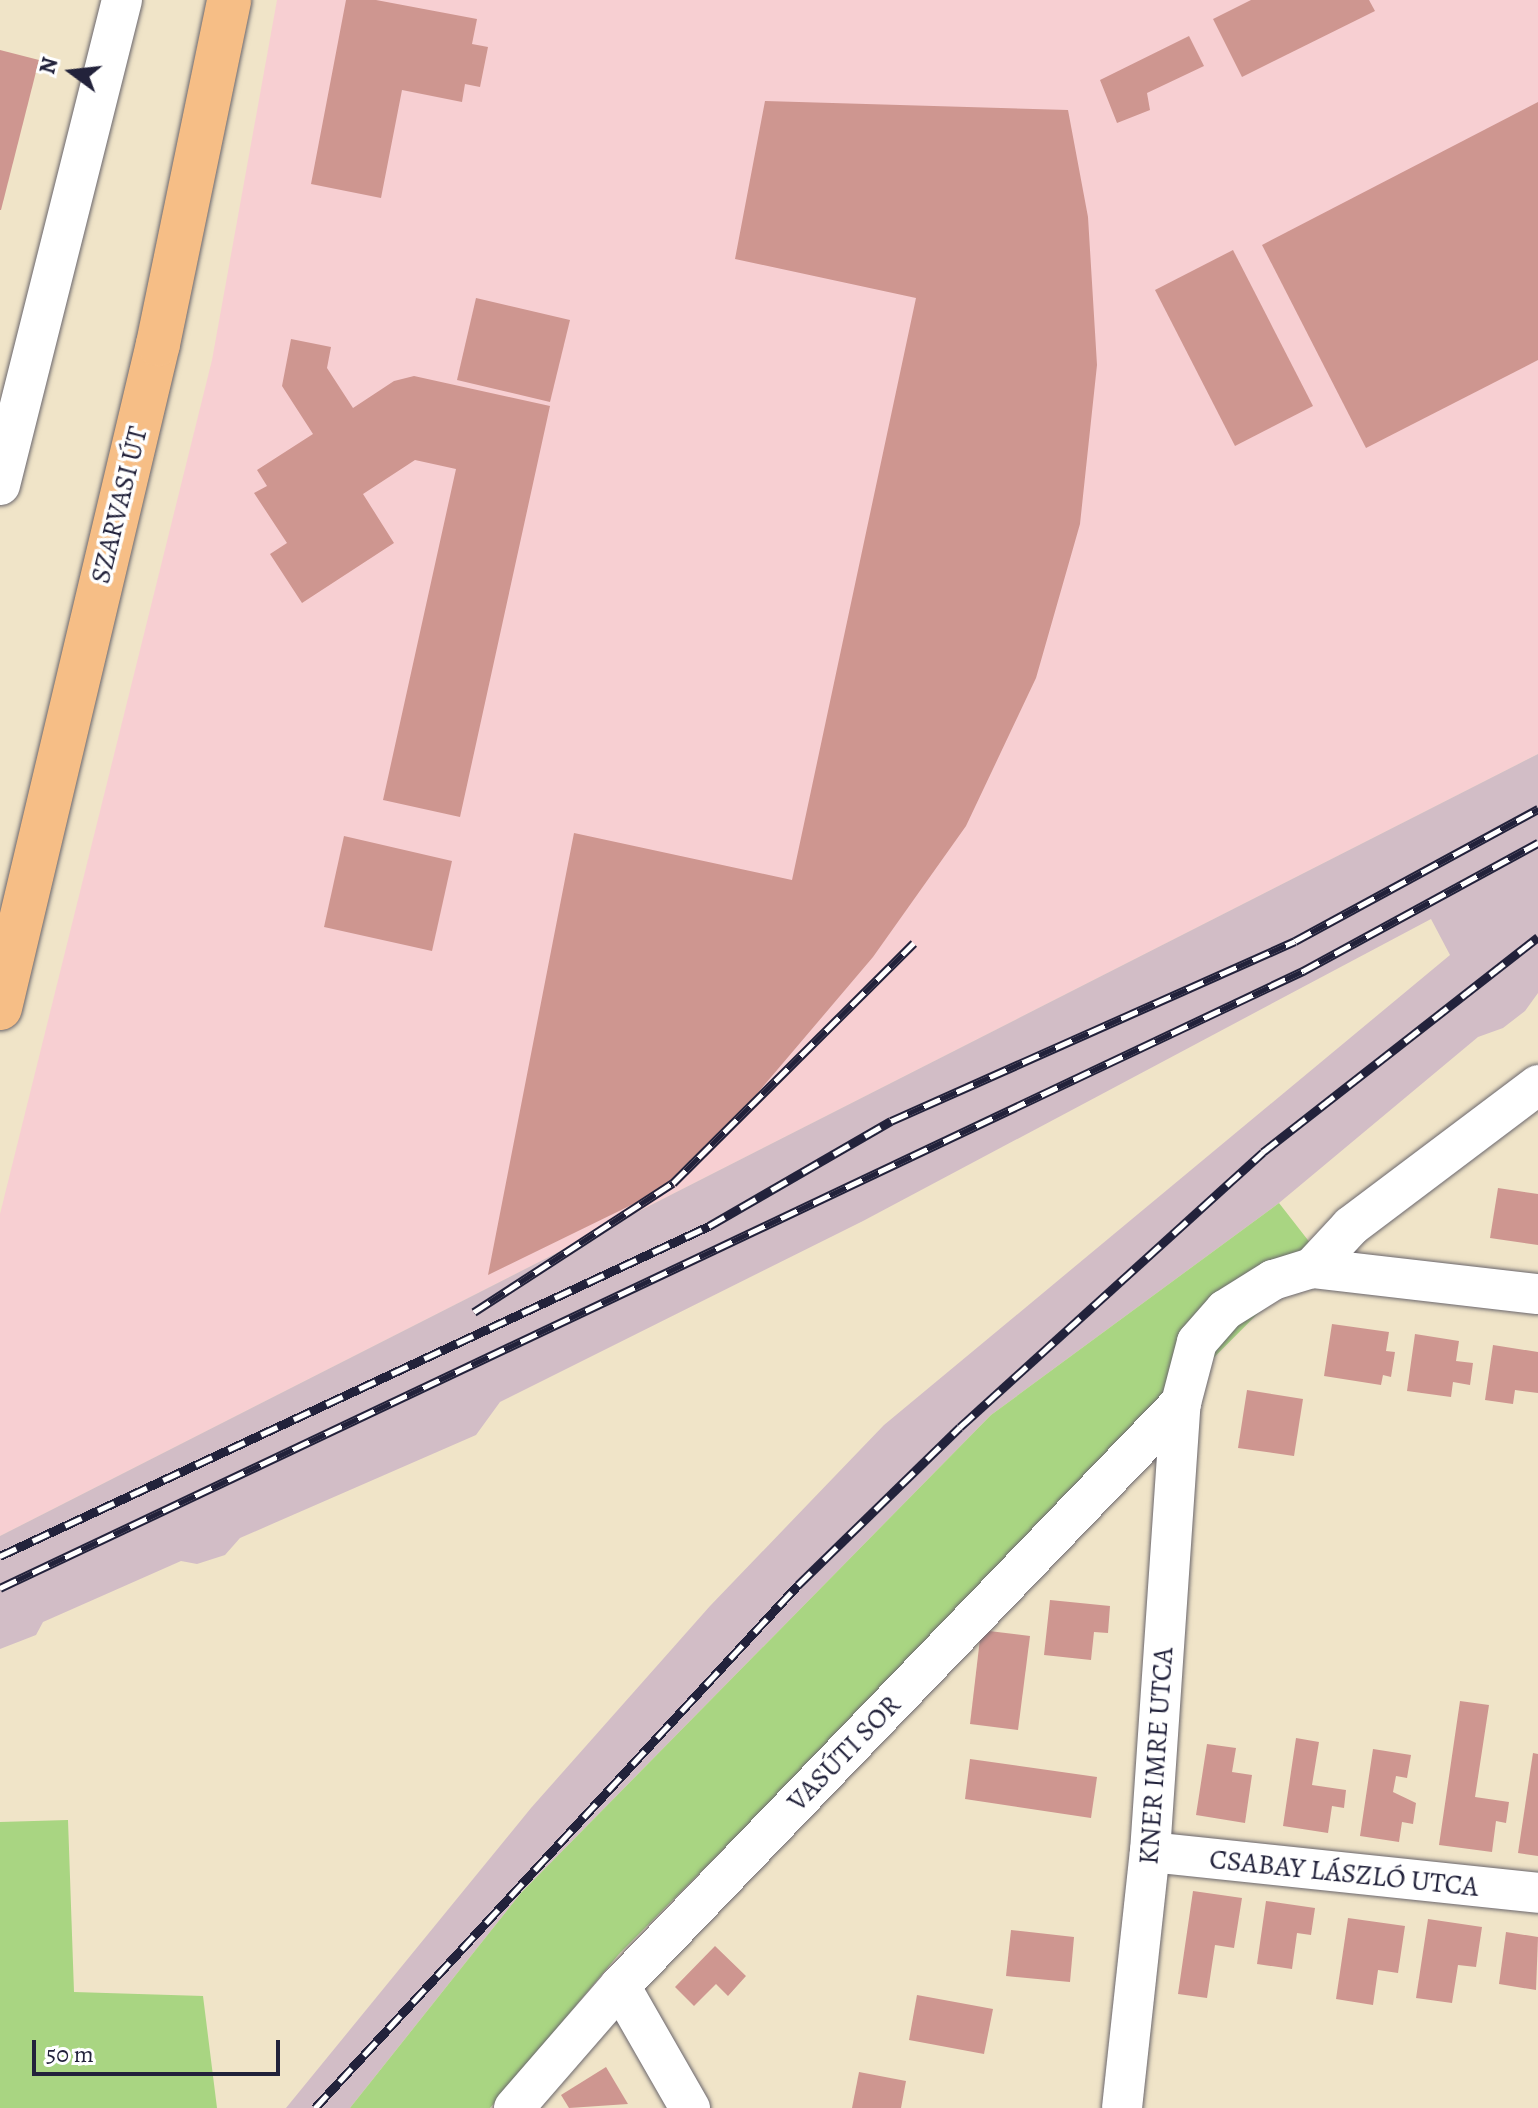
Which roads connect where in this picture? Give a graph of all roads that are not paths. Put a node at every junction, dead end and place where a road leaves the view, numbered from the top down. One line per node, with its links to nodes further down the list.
1 (122, 0): 3 (street)
2 (229, 0): 4 (main road, SZARVASI ÚT)
3 (0, 485)
4 (0, 1008)
5 (1538, 1085): 6 (street)
6 (1312, 1268): 7 (street); 8 (street, KNER IMRE UTCA)
7 (1538, 1294)
8 (1181, 1403): 9 (street, KNER IMRE UTCA); 11 (street, VASÚTI SOR)
9 (1150, 1852): 10 (street, CSABAY LÁSZLÓ UTCA); 14 (street, KNER IMRE UTCA)
10 (1538, 1893)
11 (620, 1986): 12 (street, VASÚTI SOR); 13 (street)
12 (514, 2108)
13 (690, 2108)
14 (1122, 2108)

